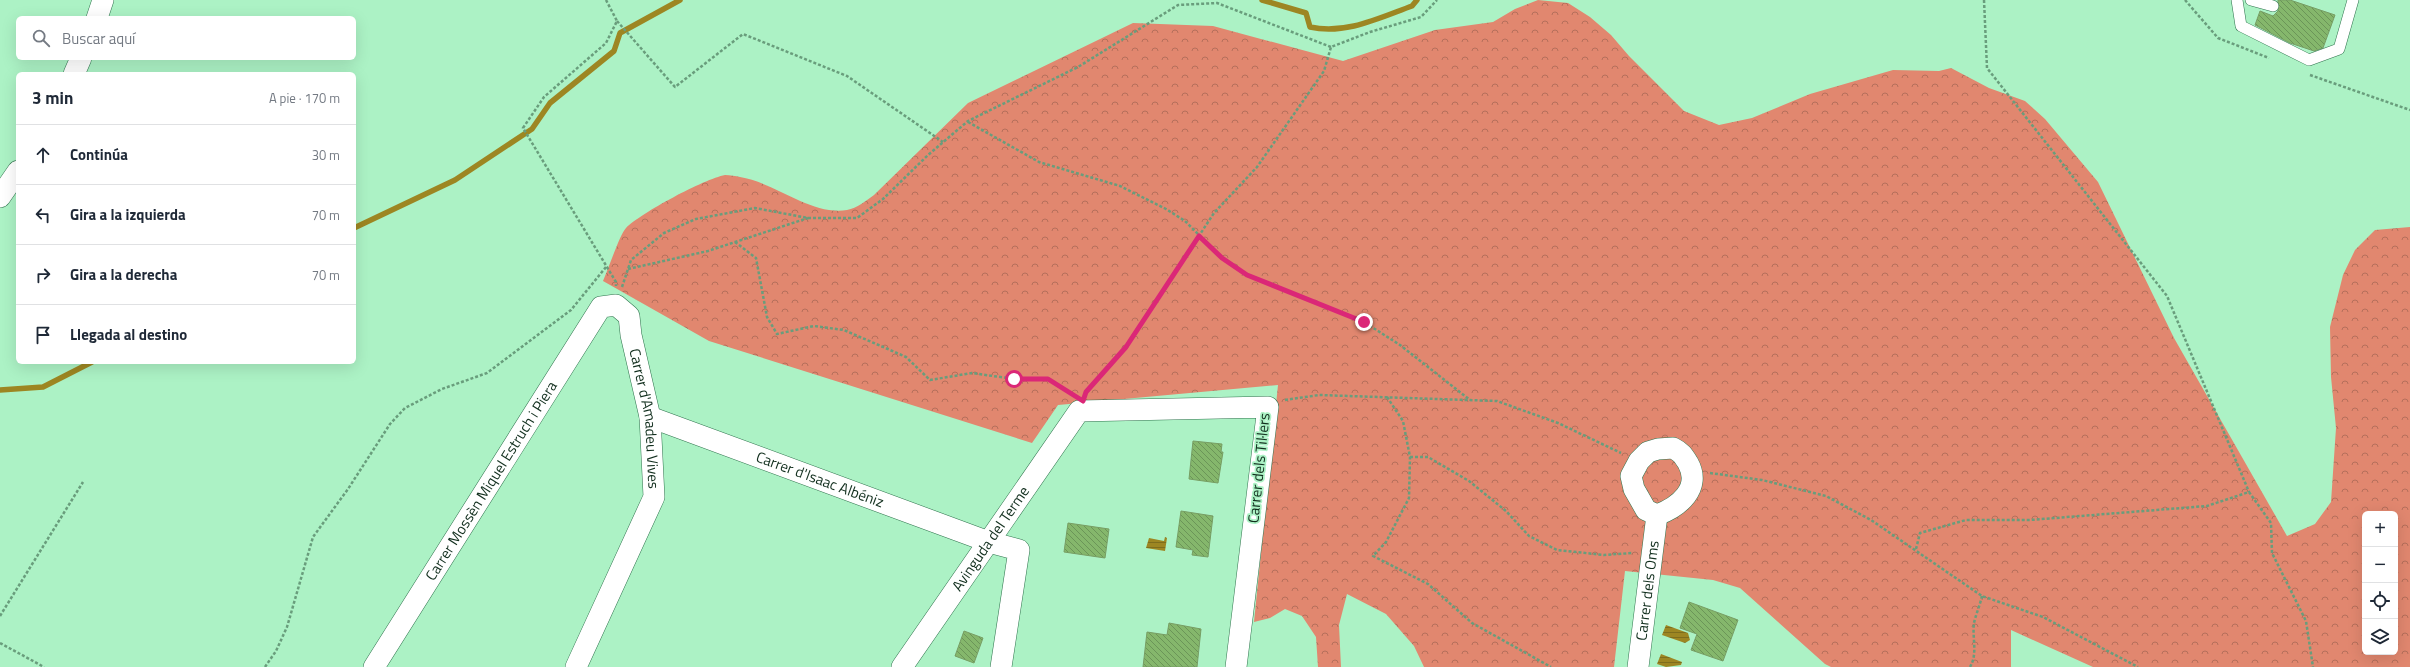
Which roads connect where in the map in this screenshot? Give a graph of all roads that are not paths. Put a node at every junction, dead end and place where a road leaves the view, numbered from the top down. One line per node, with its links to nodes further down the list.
1 (104, 0): 6 (street)
2 (2237, 0): 4 (lane)
3 (2251, 0): 5 (lane)
4 (2353, 0)
5 (2273, 6)
6 (98, 16)
7 (80, 60): 8 (street)
8 (75, 72)
9 (16, 174): 10 (street)
10 (0, 197)
11 (616, 305): 13 (street, Carrer d'Amadeu Vives); 16 (street, Carrer Mossèn Miquel Estruch i Piera)
12 (1081, 406): 15 (street, Avinguda del Terme); 20 (street, Carrer dels Til·lers)
13 (650, 417): 15 (street, Carrer d'Isaac Albéniz); 17 (street, Carrer d'Amadeu Vives)
14 (1657, 515): 14 (street); 21 (street, Carrer dels Oms)
15 (990, 542): 18 (street, Avinguda del Terme); 19 (street, Carrer d'Isaac Albéniz)
16 (374, 667)
17 (576, 667)
18 (902, 667)
19 (1001, 667)
20 (1236, 667)
21 (1638, 667)

